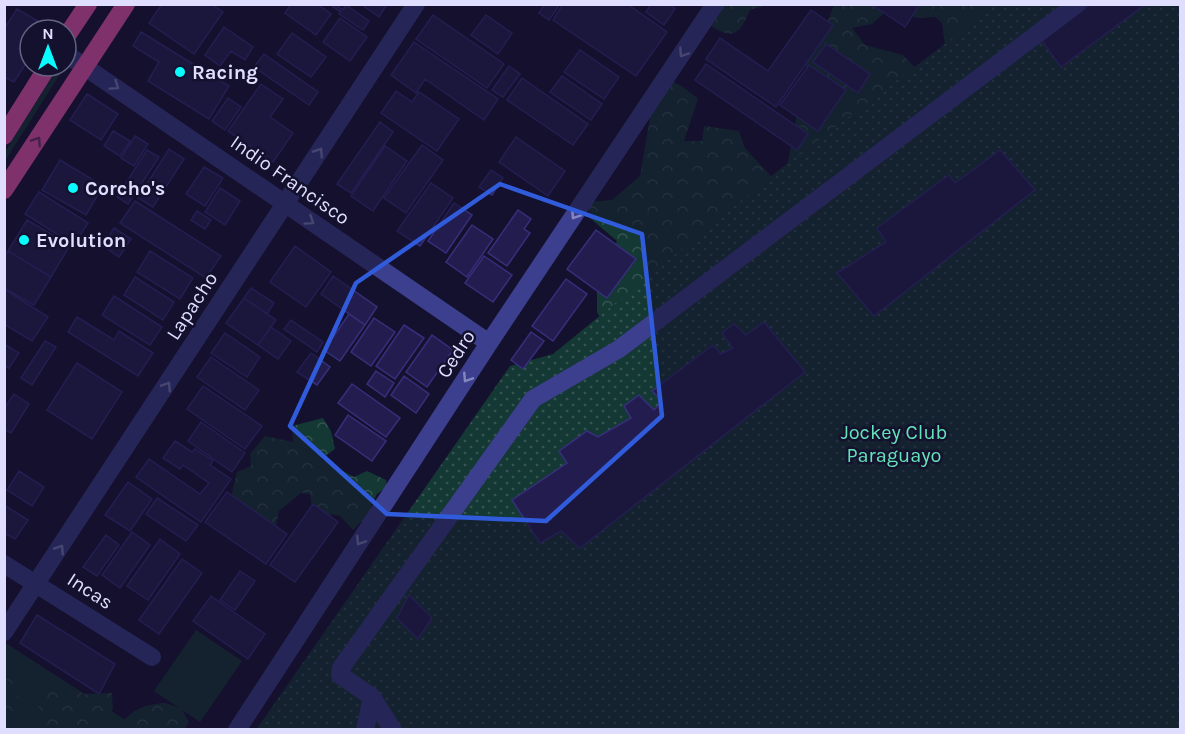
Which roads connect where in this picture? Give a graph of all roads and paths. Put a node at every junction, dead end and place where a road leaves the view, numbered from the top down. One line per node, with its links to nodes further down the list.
1 (88, 4): 6 (highway)
2 (126, 4): 8 (highway)
3 (416, 4): 12 (street, Lapacho, one-way to 3)
4 (716, 4): 13 (street, Cedro, one-way to 13)
5 (1077, 4): 18 (street)
6 (78, 19)
7 (78, 61): 8 (street, Indio Francisco)
8 (86, 66): 11 (highway, one-way to 8); 12 (street, Indio Francisco, one-way to 12)
9 (40, 78): 10 (highway)
10 (4, 136)
11 (4, 190)
12 (285, 204): 13 (street, Indio Francisco, one-way to 13); 15 (street, Lapacho, one-way to 12)
13 (489, 343): 19 (street, Cedro, one-way to 19)
14 (4, 564): 15 (street, Incas)
15 (37, 584): 16 (street, Lapacho); 17 (street, Incas)
16 (4, 633)
17 (152, 657)
18 (372, 697): 20 (street); 21 (street)
19 (237, 729)
20 (365, 729)
21 (393, 729)

